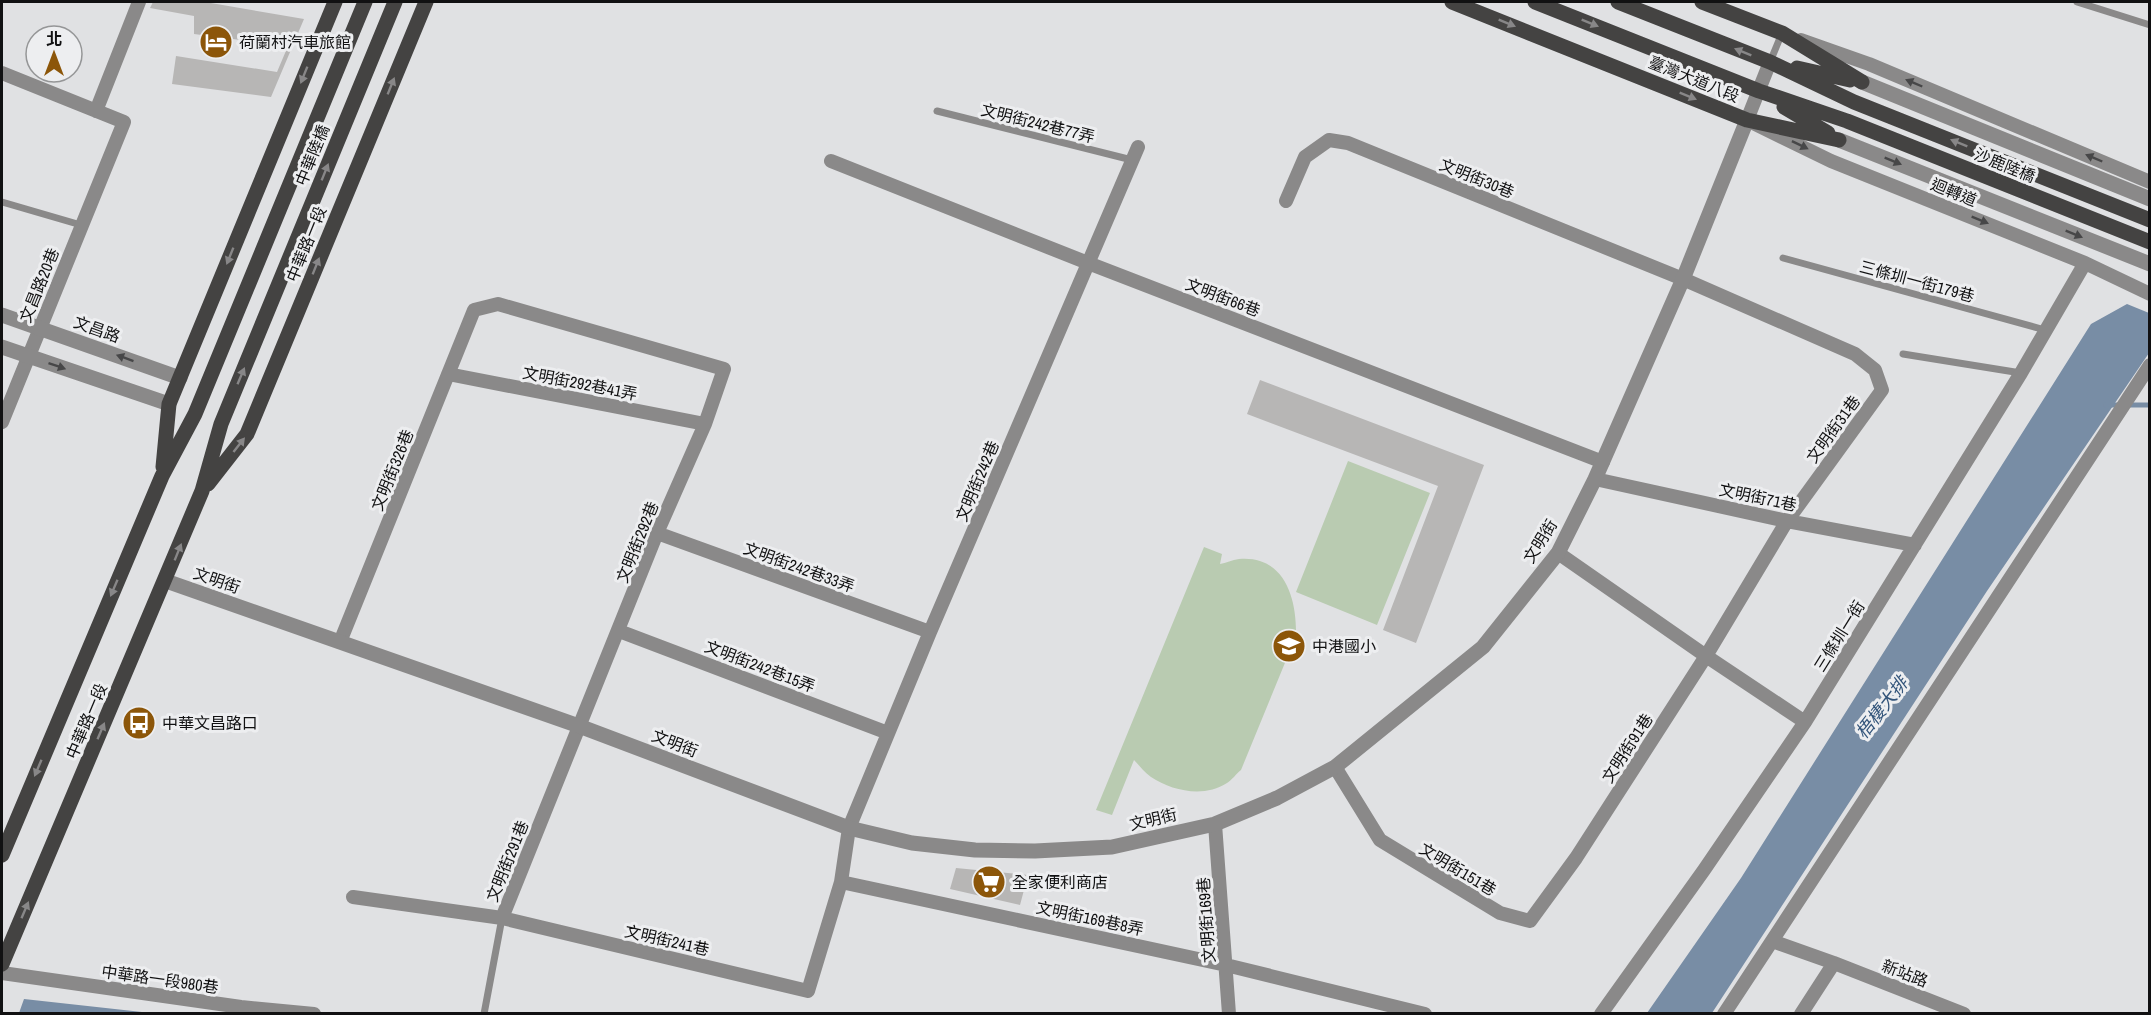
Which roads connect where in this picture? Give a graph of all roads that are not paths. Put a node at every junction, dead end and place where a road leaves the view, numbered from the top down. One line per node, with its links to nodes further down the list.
1 (139, 2): 17 (street)
2 (334, 2): 50 (main road, 中華路一段, one-way to 50)
3 (365, 2): 38 (main road, 中華陸橋)
4 (395, 2): 40 (main road, 中華陸橋, one-way to 4)
5 (426, 2): 57 (main road, 中華路一段, one-way to 5)
6 (1452, 2): 19 (main road, 臺灣大道八段, one-way to 19)
7 (1535, 2): 16 (main road, 臺灣大道八段, one-way to 16)
8 (1618, 2): 13 (main road, one-way to 8)
9 (1702, 2): 12 (main road)
10 (2077, 2): 11 (lane)
11 (2150, 26)
12 (1782, 33): 13 (lane); 15 (main road); 25 (street, one-way to 12)
13 (1770, 62): 15 (main road); 16 (street, 文明街); 29 (main road, 沙鹿陸橋, one-way to 13)
14 (2, 73): 17 (street)
15 (1862, 82): 26 (street)
16 (1759, 91): 19 (street, 文明街); 20 (main road, 臺灣大道八段); 21 (main road, 臺灣大道八段)
17 (96, 111): 30 (street, 文昌路20巷)
18 (937, 111): 23 (lane, 文明街242巷77弄)
19 (1747, 120): 21 (main road, 臺灣大道八段); 34 (street, 迴轉道, one-way to 34); 36 (street, 文明街)
20 (1847, 121): 31 (main road, 沙鹿陸橋)
21 (1839, 140): 35 (street, one-way to 35)
22 (1138, 147): 23 (street, 文明街242巷)
23 (1132, 160): 33 (street, 文明街242巷)
24 (831, 161): 33 (street, 文明街66巷)
25 (2149, 182)
26 (2150, 199)
27 (1286, 201): 36 (street, 文明街30巷)
28 (2, 202): 30 (lane)
29 (2150, 220)
30 (81, 225): 41 (street, 文昌路20巷)
31 (2150, 242)
32 (1783, 258): 42 (lane, 三條圳一街179巷)
33 (1088, 263): 54 (street, 文明街66巷); 64 (street, 文明街242巷)
34 (2085, 263): 37 (street, 迴轉道); 42 (street, 三條圳一街)
35 (2150, 264)
36 (1683, 279): 54 (street, 文明街); 58 (street, 文明街31巷)
37 (2150, 294)
38 (237, 313): 55 (main road, 中華路一段)
39 (2, 315): 41 (street, 文昌路)
40 (263, 323): 57 (main road, 中華路一段, one-way to 40)
41 (39, 328): 45 (street, 文昌路20巷); 50 (street, 文昌路, one-way to 41)
42 (2045, 330): 48 (street, 三條圳一街)
43 (2, 347): 45 (street)
44 (1903, 354): 48 (lane)
45 (29, 357): 51 (street, one-way to 51); 52 (street, 文昌路20巷)
46 (2150, 364): 78 (street)
47 (724, 369): 49 (street, 文明街326巷); 53 (street, 文明街292巷)
48 (2021, 373): 60 (street, 三條圳一街)
49 (448, 374): 53 (street, 文明街292巷41弄); 65 (street, 文明街326巷)
50 (180, 378): 51 (main road, 中華路一段)
51 (169, 404): 55 (main road, 中華路一段)
52 (2, 422)
53 (705, 424): 59 (street, 文明街292巷)
54 (1603, 462): 56 (street, 文明街)
55 (162, 476): 73 (main road, 中華路一段, one-way to 73)
56 (1595, 479): 58 (street, 文明街71巷); 61 (street, 文明街)
57 (202, 491): 62 (main road, 中華路一段, one-way to 57)
58 (1787, 521): 60 (street, 文明街71巷); 66 (street, 文明街31巷)
59 (657, 532): 63 (street, 文明街292巷); 64 (street, 文明街242巷33弄)
60 (1915, 545): 67 (street, 三條圳一街)
61 (1558, 553): 66 (street); 70 (street, 文明街)
62 (166, 581): 65 (street, 文明街); 80 (main road, 中華路一段, one-way to 62)
63 (619, 631): 68 (street, 文明街292巷); 69 (street, 文明街242巷15弄)
64 (930, 632): 69 (street, 文明街242巷)
65 (340, 642): 68 (street, 文明街)
66 (1706, 656): 67 (street); 74 (street, 文明街91巷)
67 (1805, 722): 87 (street, 三條圳一街)
68 (579, 726): 72 (street, 文明街); 77 (street, 文明街291巷)
69 (888, 733): 72 (street, 文明街242巷)
70 (1335, 767): 71 (street, 文明街); 74 (street, 文明街151巷)
71 (1215, 824): 72 (street, 文明街); 81 (street, 文明街169巷)
72 (849, 828): 75 (street, 文明街241巷)
73 (2, 855)
74 (1576, 858)
75 (841, 882): 77 (street, 文明街241巷); 81 (street, 文明街169巷8弄)
76 (353, 897): 77 (street, 文明街241巷)
77 (502, 918): 84 (lane, 文明街291巷)
78 (1772, 941): 79 (street, 新站路); 88 (street)
79 (1834, 963): 89 (street); 90 (street, 新站路)
80 (2, 964)
81 (1226, 965): 85 (street, 文明街169巷); 86 (street, 文明街169巷8弄)
82 (2, 973): 83 (street, 中華路一段980巷)
83 (314, 1014)
84 (484, 1014)
85 (1229, 1014)
86 (1425, 1014)
87 (1601, 1014)
88 (1724, 1014)
89 (1801, 1014)
90 (1964, 1014)

